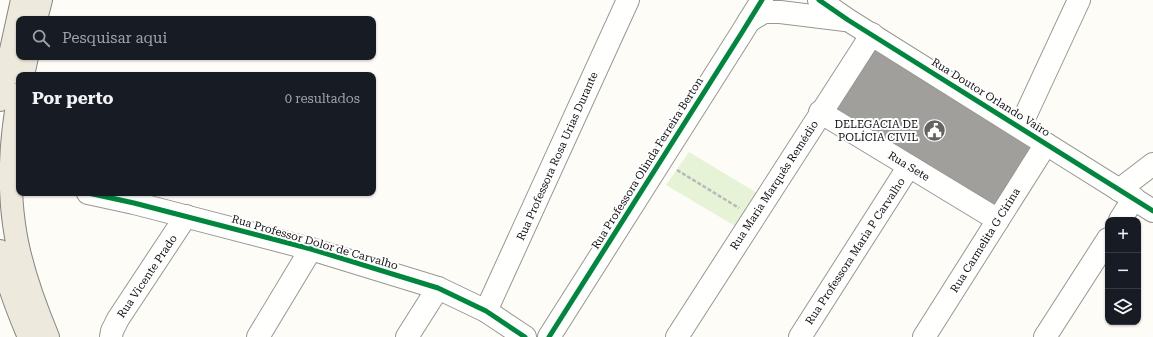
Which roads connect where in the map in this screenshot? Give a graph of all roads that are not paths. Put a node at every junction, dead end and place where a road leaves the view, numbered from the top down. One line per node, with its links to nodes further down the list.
1 (22, 0): 7 (main road)
2 (41, 0): 8 (main road)
3 (628, 0): 33 (street, Rua Professora Rosa Urias Durante)
4 (762, 0): 10 (street, Rua Professora Olinda Ferreira Berton)
5 (819, 0): 9 (street, Rua Doutor Orlando Vairo)
6 (1080, 0): 18 (street)
7 (18, 16)
8 (37, 16)
9 (848, 20): 10 (street); 12 (street, Rua Doutor Orlando Vairo)
10 (749, 21): 40 (street, Rua Professora Olinda Ferreira Berton)
11 (16, 27): 15 (main road)
12 (872, 34): 17 (street, Rua Maria Marquês Remédio); 18 (street, Rua Doutor Orlando Vairo)
13 (26, 60): 14 (main road)
14 (24, 72)
15 (0, 100)
16 (16, 110): 22 (main road)
17 (820, 112): 21 (street, Rua Sete); 41 (street, Rua Maria Marquês Remédio)
18 (1020, 127): 19 (street, Rua Doutor Orlando Vairo)
19 (1046, 144): 23 (street, Rua Doutor Orlando Vairo); 28 (street, Rua Carmelita G Círina)
20 (1153, 164): 23 (street)
21 (909, 166): 28 (street, Rua Sete); 42 (street, Rua Professora Maria P Carvalho)
22 (10, 181): 35 (main road)
23 (1126, 194): 25 (street, Rua Doutor Orlando Vairo); 27 (street)
24 (101, 196): 26 (street, Rua Professor Dolor de Carvalho)
25 (1153, 210)
26 (186, 216): 30 (street, Rua Professor Dolor de Carvalho); 36 (street, Rua Vicente Prado)
27 (1121, 217)
28 (998, 220): 43 (street, Rua Carmelita G Círina)
29 (1105, 244): 44 (street)
30 (311, 249): 32 (street, Rua Professor Dolor de Carvalho); 37 (street)
31 (0, 251): 34 (main road)
32 (438, 288): 33 (street, Rua Professor Dolor de Carvalho); 38 (street)
33 (486, 312): 39 (street, Rua Professor Dolor de Carvalho)
34 (29, 337)
35 (48, 337)
36 (111, 337)
37 (258, 337)
38 (407, 337)
39 (526, 337)
40 (549, 337)
41 (677, 337)
42 (800, 337)
43 (924, 337)
44 (1045, 337)

